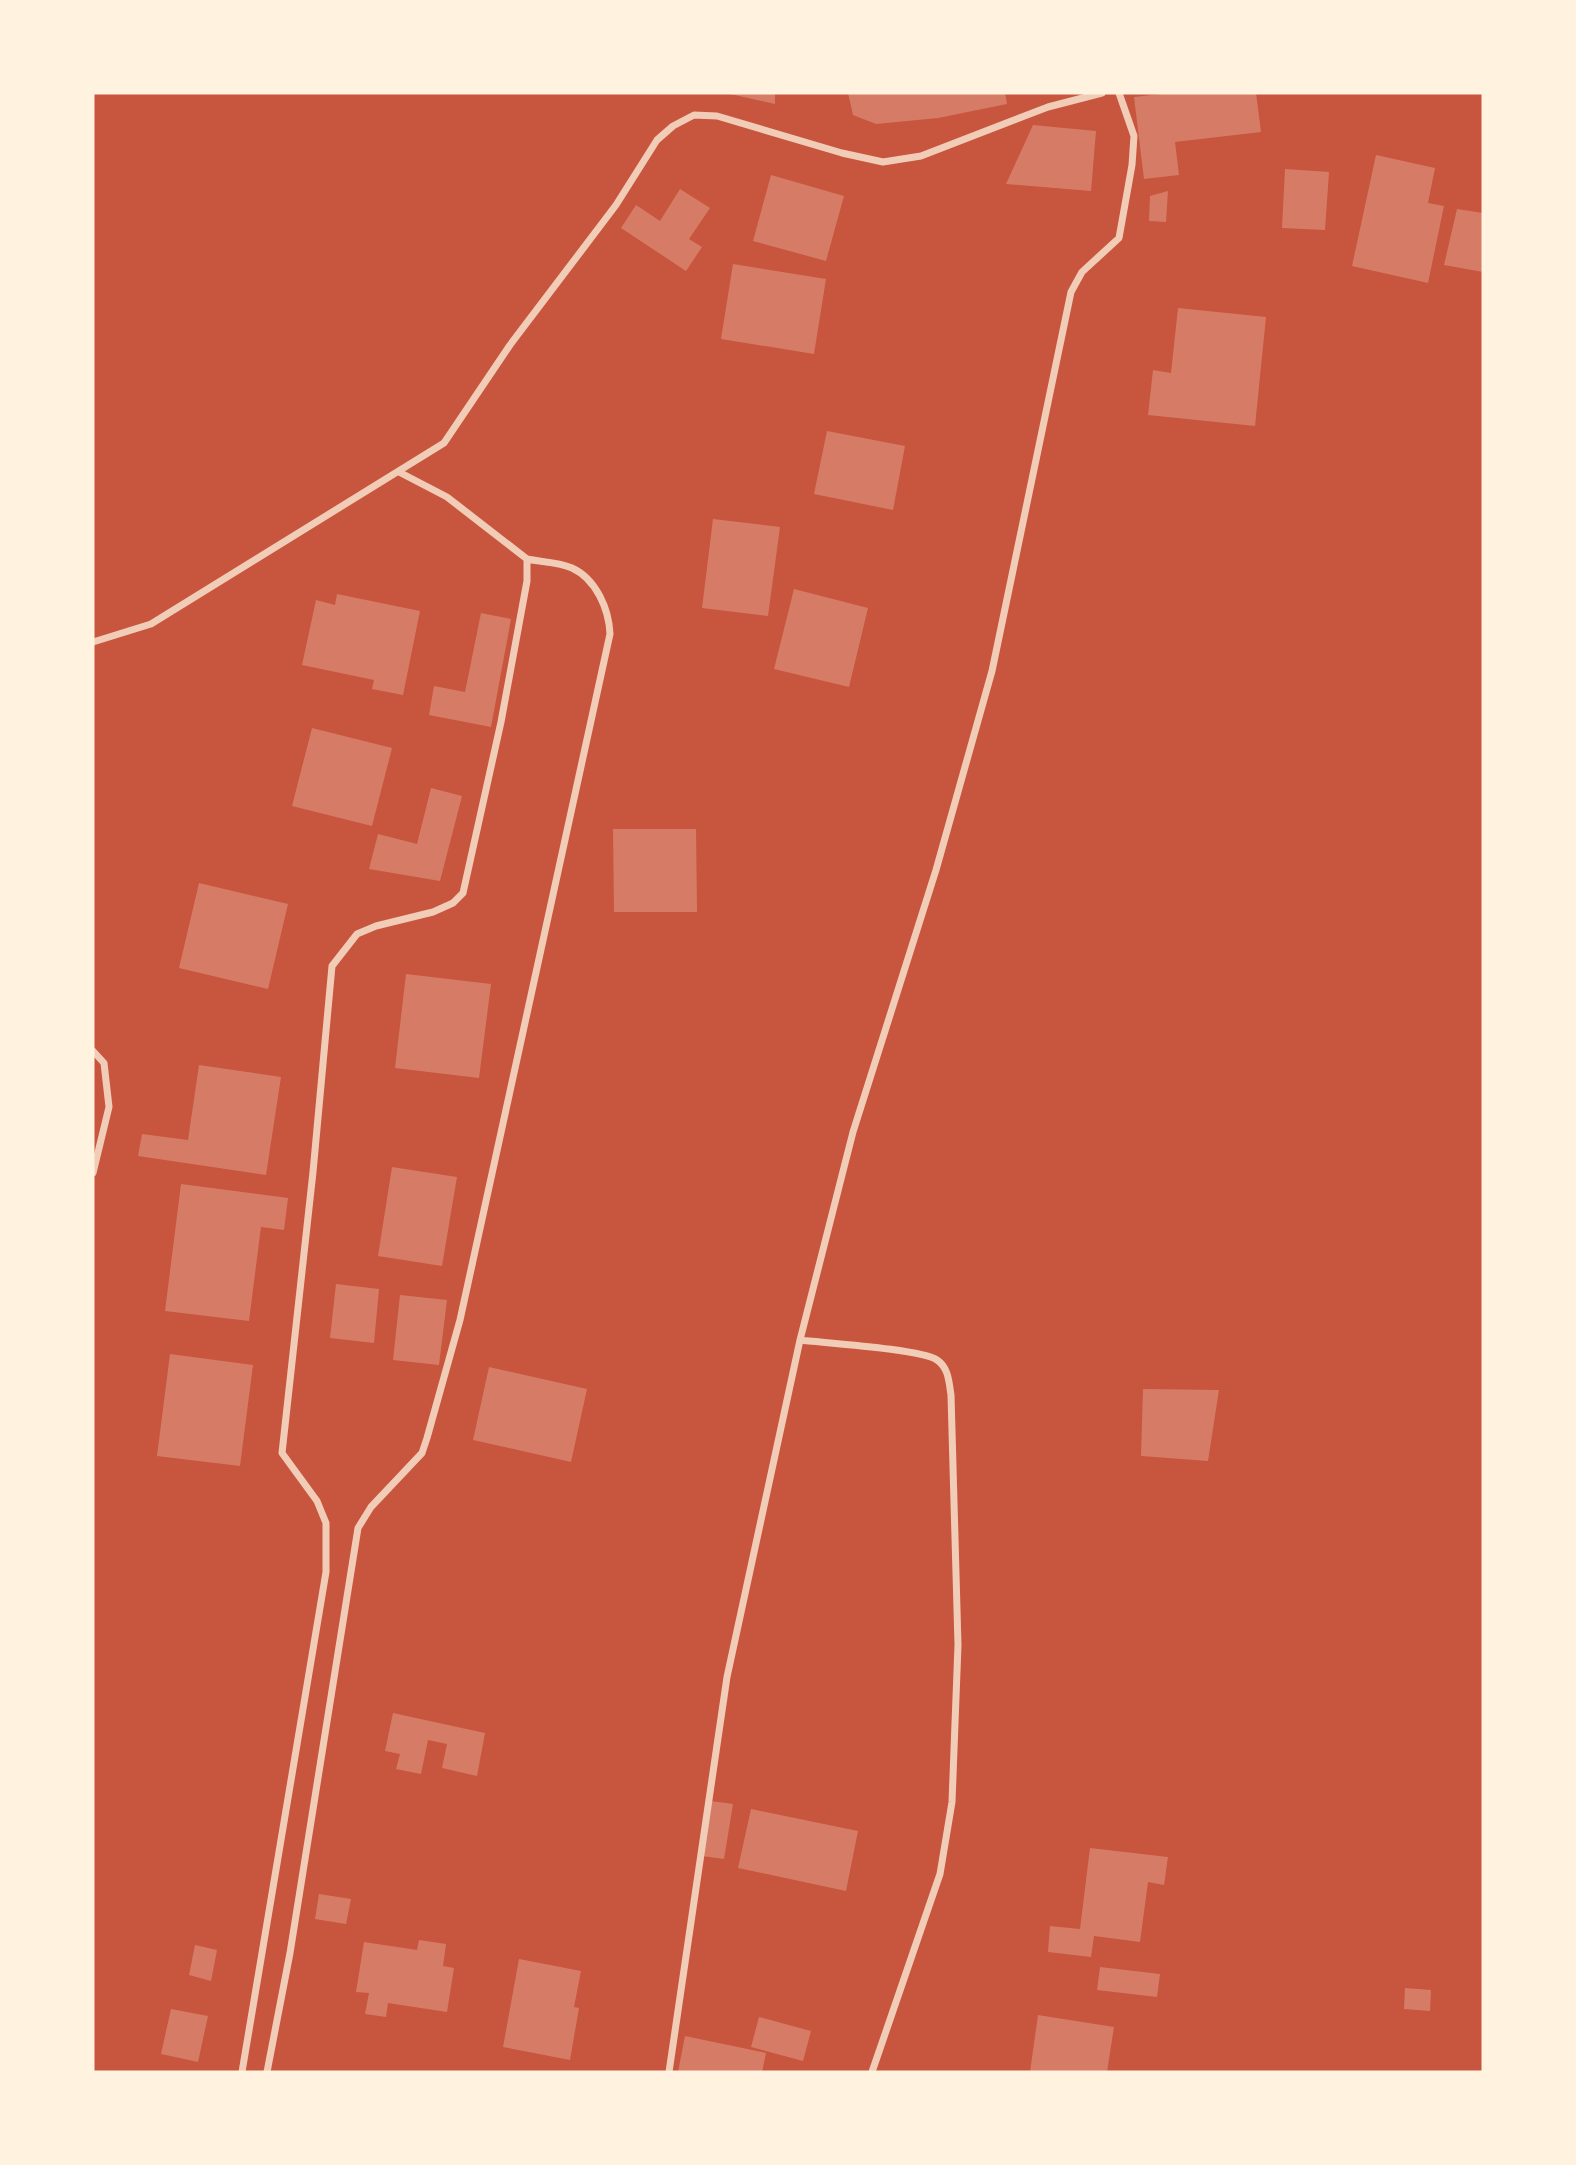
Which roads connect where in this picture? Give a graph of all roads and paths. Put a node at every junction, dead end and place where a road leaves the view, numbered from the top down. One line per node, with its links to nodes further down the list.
1 (1102, 93): 3 (street)
2 (1119, 93): 8 (street)
3 (399, 472): 4 (street); 5 (street)
4 (527, 559): 9 (street); 10 (street)
5 (93, 642)
6 (93, 1051): 7 (street)
7 (93, 1173)
8 (800, 1340): 11 (street); 12 (street)
9 (242, 2072)
10 (267, 2072)
11 (669, 2072)
12 (872, 2072)

